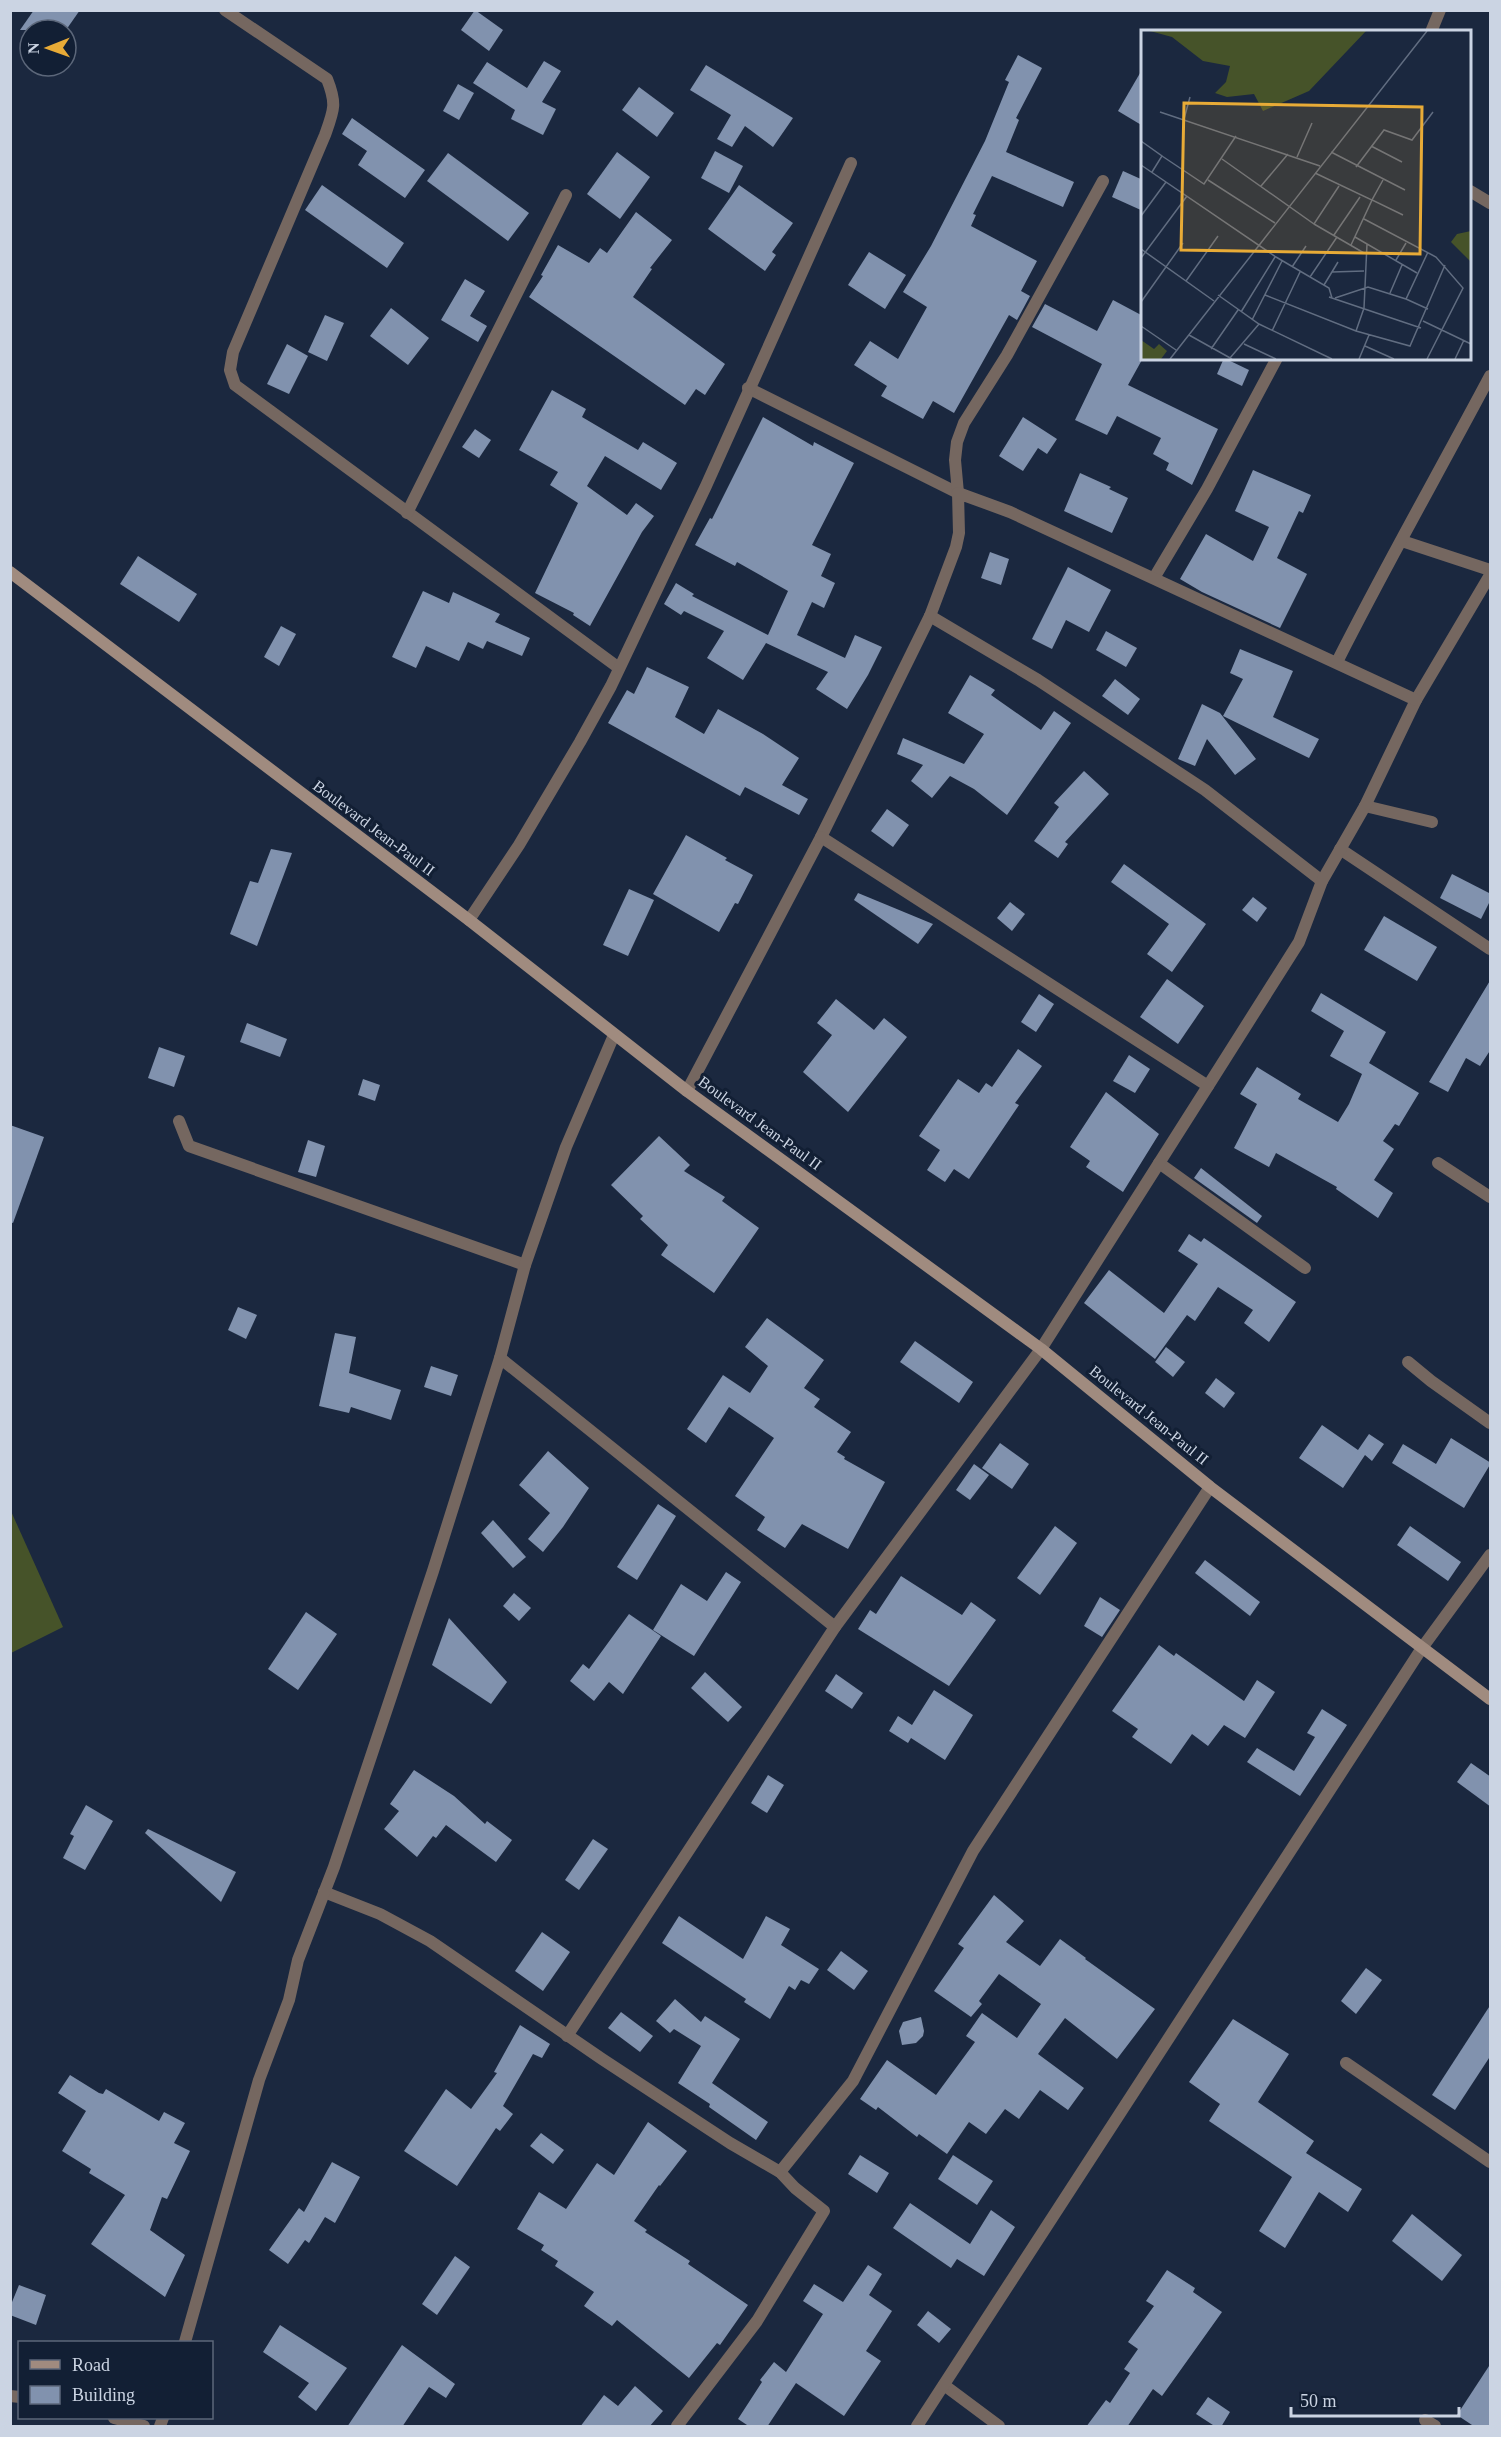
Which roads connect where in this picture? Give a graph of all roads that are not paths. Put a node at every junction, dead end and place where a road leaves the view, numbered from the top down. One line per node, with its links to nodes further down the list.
1 (225, 10): 13 (street)
2 (1440, 10): 3 (street)
3 (1432, 30)
4 (851, 164): 11 (street)
5 (1103, 182): 12 (street)
6 (1471, 192): 8 (street)
7 (566, 195): 13 (street)
8 (1491, 203)
9 (1275, 360): 18 (street)
10 (1491, 376): 14 (street)
11 (748, 388): 12 (street); 21 (street)
12 (958, 493): 18 (street); 19 (street)
13 (407, 513): 21 (street)
14 (1402, 541): 15 (street); 20 (street)
15 (1491, 570)
16 (10, 572): 28 (main road, Boulevard Jean-Paul II)
17 (1491, 575): 22 (street)
18 (1154, 578): 20 (street)
19 (930, 616): 25 (street); 27 (street)
20 (1337, 662): 22 (street)
21 (619, 668): 28 (street)
22 (1416, 700): 23 (street)
23 (1365, 806): 24 (street); 26 (street)
24 (1432, 822)
25 (821, 837): 31 (street); 32 (street)
26 (1340, 849): 27 (street); 29 (street)
27 (1322, 881): 31 (street)
28 (469, 920): 30 (main road, Boulevard Jean-Paul II)
29 (1491, 949)
30 (614, 1035): 32 (main road, Boulevard Jean-Paul II); 37 (street)
31 (1208, 1086): 34 (street)
32 (687, 1091): 39 (main road, Boulevard Jean-Paul II)
33 (179, 1121): 37 (street)
34 (1159, 1163): 38 (street); 39 (street)
35 (1438, 1163): 36 (street)
36 (1491, 1197)
37 (525, 1265): 40 (street)
38 (1305, 1268)
39 (1041, 1349): 43 (main road, Boulevard Jean-Paul II); 45 (street)
40 (500, 1358): 45 (street); 48 (street)
41 (1408, 1362): 42 (street)
42 (1491, 1423)
43 (1210, 1487): 46 (main road, Boulevard Jean-Paul II); 52 (street)
44 (1491, 1555): 46 (street)
45 (835, 1627): 49 (street)
46 (1422, 1648): 47 (main road, Boulevard Jean-Paul II); 54 (street)
47 (1491, 1699)
48 (324, 1892): 49 (street); 53 (street)
49 (567, 2036): 52 (street)
50 (1346, 2063): 51 (street)
51 (1491, 2162)
52 (780, 2172): 57 (street)
53 (186, 2341)
54 (944, 2385): 58 (street); 59 (street)
55 (117, 2419): 56 (street)
56 (144, 2427)
57 (677, 2427)
58 (917, 2427)
59 (999, 2427)

